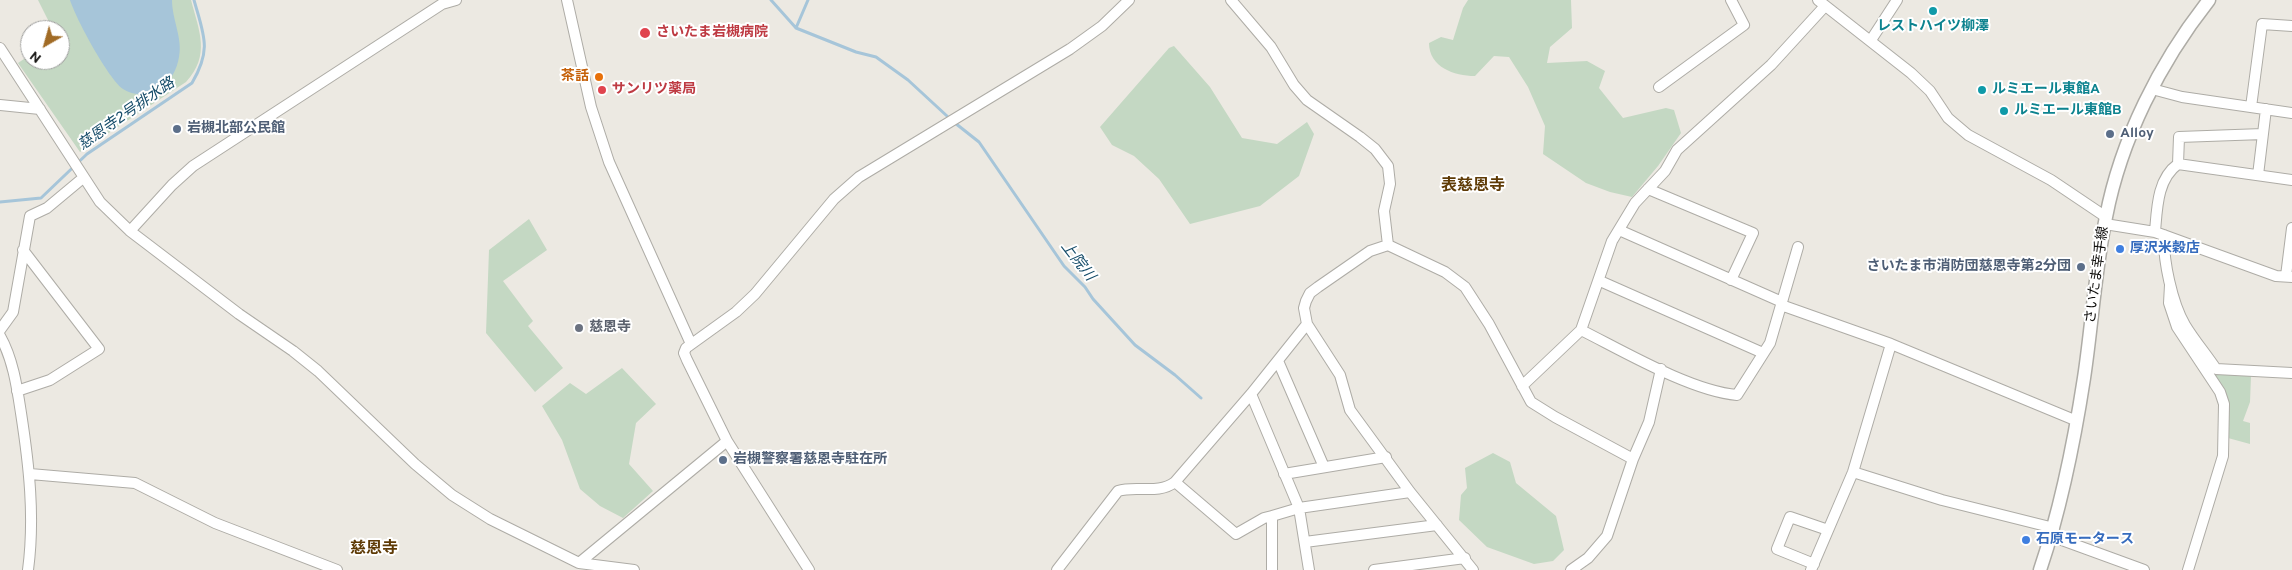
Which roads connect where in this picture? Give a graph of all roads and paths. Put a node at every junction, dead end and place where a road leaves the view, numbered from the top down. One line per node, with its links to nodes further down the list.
1 (456, 0): 28 (street)
2 (567, 0): 42 (street)
3 (1130, 0): 42 (street)
4 (1231, 0): 30 (street)
5 (1731, 0): 12 (street)
6 (1897, 0): 10 (street)
7 (2209, 0): 13 (main road, さいたま幸手線)
8 (1822, 3): 10 (street); 24 (street)
9 (2292, 26): 15 (street)
10 (1871, 40): 25 (street)
11 (0, 48): 16 (street)
12 (1660, 87)
13 (2152, 89): 15 (street); 25 (main road, さいたま幸手線)
14 (0, 105): 16 (street)
15 (2251, 107): 17 (street)
16 (40, 109): 21 (street)
17 (2266, 109): 18 (street); 19 (street)
18 (2292, 113)
19 (2263, 134): 20 (street); 22 (street)
20 (2178, 164): 22 (street); 29 (street)
21 (78, 170): 28 (street); 32 (street)
22 (2258, 175): 23 (street)
23 (2292, 180)
24 (1648, 189): 27 (street); 34 (street)
25 (2105, 220): 29 (street); 51 (main road, さいたま幸手線)
26 (2292, 228): 33 (street)
27 (1619, 230): 34 (street); 35 (street)
28 (130, 231): 68 (street)
29 (2160, 234): 33 (street); 36 (street)
30 (1388, 245): 38 (street); 48 (street)
31 (1798, 247): 37 (street)
32 (23, 250): 39 (street); 49 (street)
33 (2289, 277)
34 (1731, 280): 37 (street)
35 (1600, 281): 40 (street); 44 (street)
36 (2170, 285): 47 (street); 82 (street)
37 (1781, 303): 43 (street); 44 (street)
38 (1307, 324): 45 (street); 53 (street)
39 (0, 330)
40 (1581, 330): 46 (street); 48 (street)
41 (0, 336): 49 (street)
42 (691, 344): 52 (street)
43 (1891, 344): 51 (street); 56 (street)
44 (1763, 353): 46 (street)
45 (1278, 362): 50 (street); 55 (street)
46 (1661, 369): 54 (street)
47 (2292, 373)
48 (1522, 386): 54 (street)
49 (17, 391): 57 (street)
50 (1251, 394): 58 (street); 59 (street)
51 (2077, 421): 65 (main road, さいたま幸手線)
52 (727, 441): 68 (street); 73 (street)
53 (1386, 457): 55 (street); 60 (street)
54 (1633, 459): 79 (street)
55 (1324, 468): 58 (street)
56 (1853, 472): 64 (street); 65 (street)
57 (30, 474): 70 (street); 71 (street)
58 (1284, 474): 61 (street)
59 (1175, 482): 62 (street); 74 (street)
60 (1410, 492): 61 (street); 63 (street)
61 (1299, 508): 62 (street); 66 (street)
62 (1272, 516): 75 (street)
63 (1437, 525): 66 (street); 67 (street)
64 (1828, 530): 69 (street); 69 (street)
65 (2052, 532): 80 (main road, さいたま幸手線); 81 (street)
66 (1305, 542): 76 (street)
67 (1465, 558): 77 (street); 78 (street)
68 (579, 566): 72 (street)
69 (1813, 567)
70 (28, 570)
71 (337, 570)
72 (634, 570)
73 (809, 570)
74 (1057, 570)
75 (1272, 570)
76 (1309, 570)
77 (1374, 570)
78 (1473, 570)
79 (1571, 570)
80 (2040, 570)
81 (2144, 570)
82 (2188, 570)

